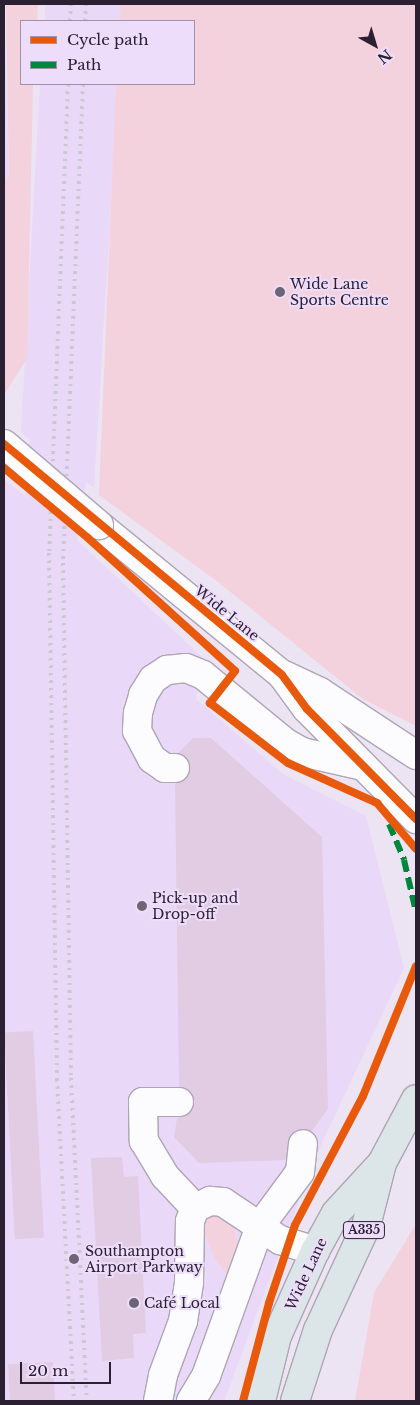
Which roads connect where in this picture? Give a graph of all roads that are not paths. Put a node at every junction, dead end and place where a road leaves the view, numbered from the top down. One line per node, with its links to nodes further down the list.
1 (4, 444): 2 (street, Wide Lane, bridge)
2 (282, 675): 3 (street, Wide Lane); 4 (street, Wide Lane)
3 (416, 755)
4 (363, 766): 5 (street); 6 (street, Wide Lane)
5 (175, 768)
6 (416, 819)
7 (416, 1099): 10 (main road, Wide Lane / A335)
8 (179, 1102): 11 (street)
9 (303, 1144): 12 (street)
10 (382, 1163): 13 (main road, Wide Lane / A335); 19 (main road, Wide Lane / A335)
11 (195, 1208): 12 (street); 15 (street)
12 (260, 1226): 13 (street); 14 (street)
13 (314, 1251): 18 (main road, Wide Lane / A335)
14 (206, 1376): 16 (street); 17 (street)
15 (158, 1401)
16 (191, 1401)
17 (214, 1401)
18 (261, 1401)
19 (295, 1401)

